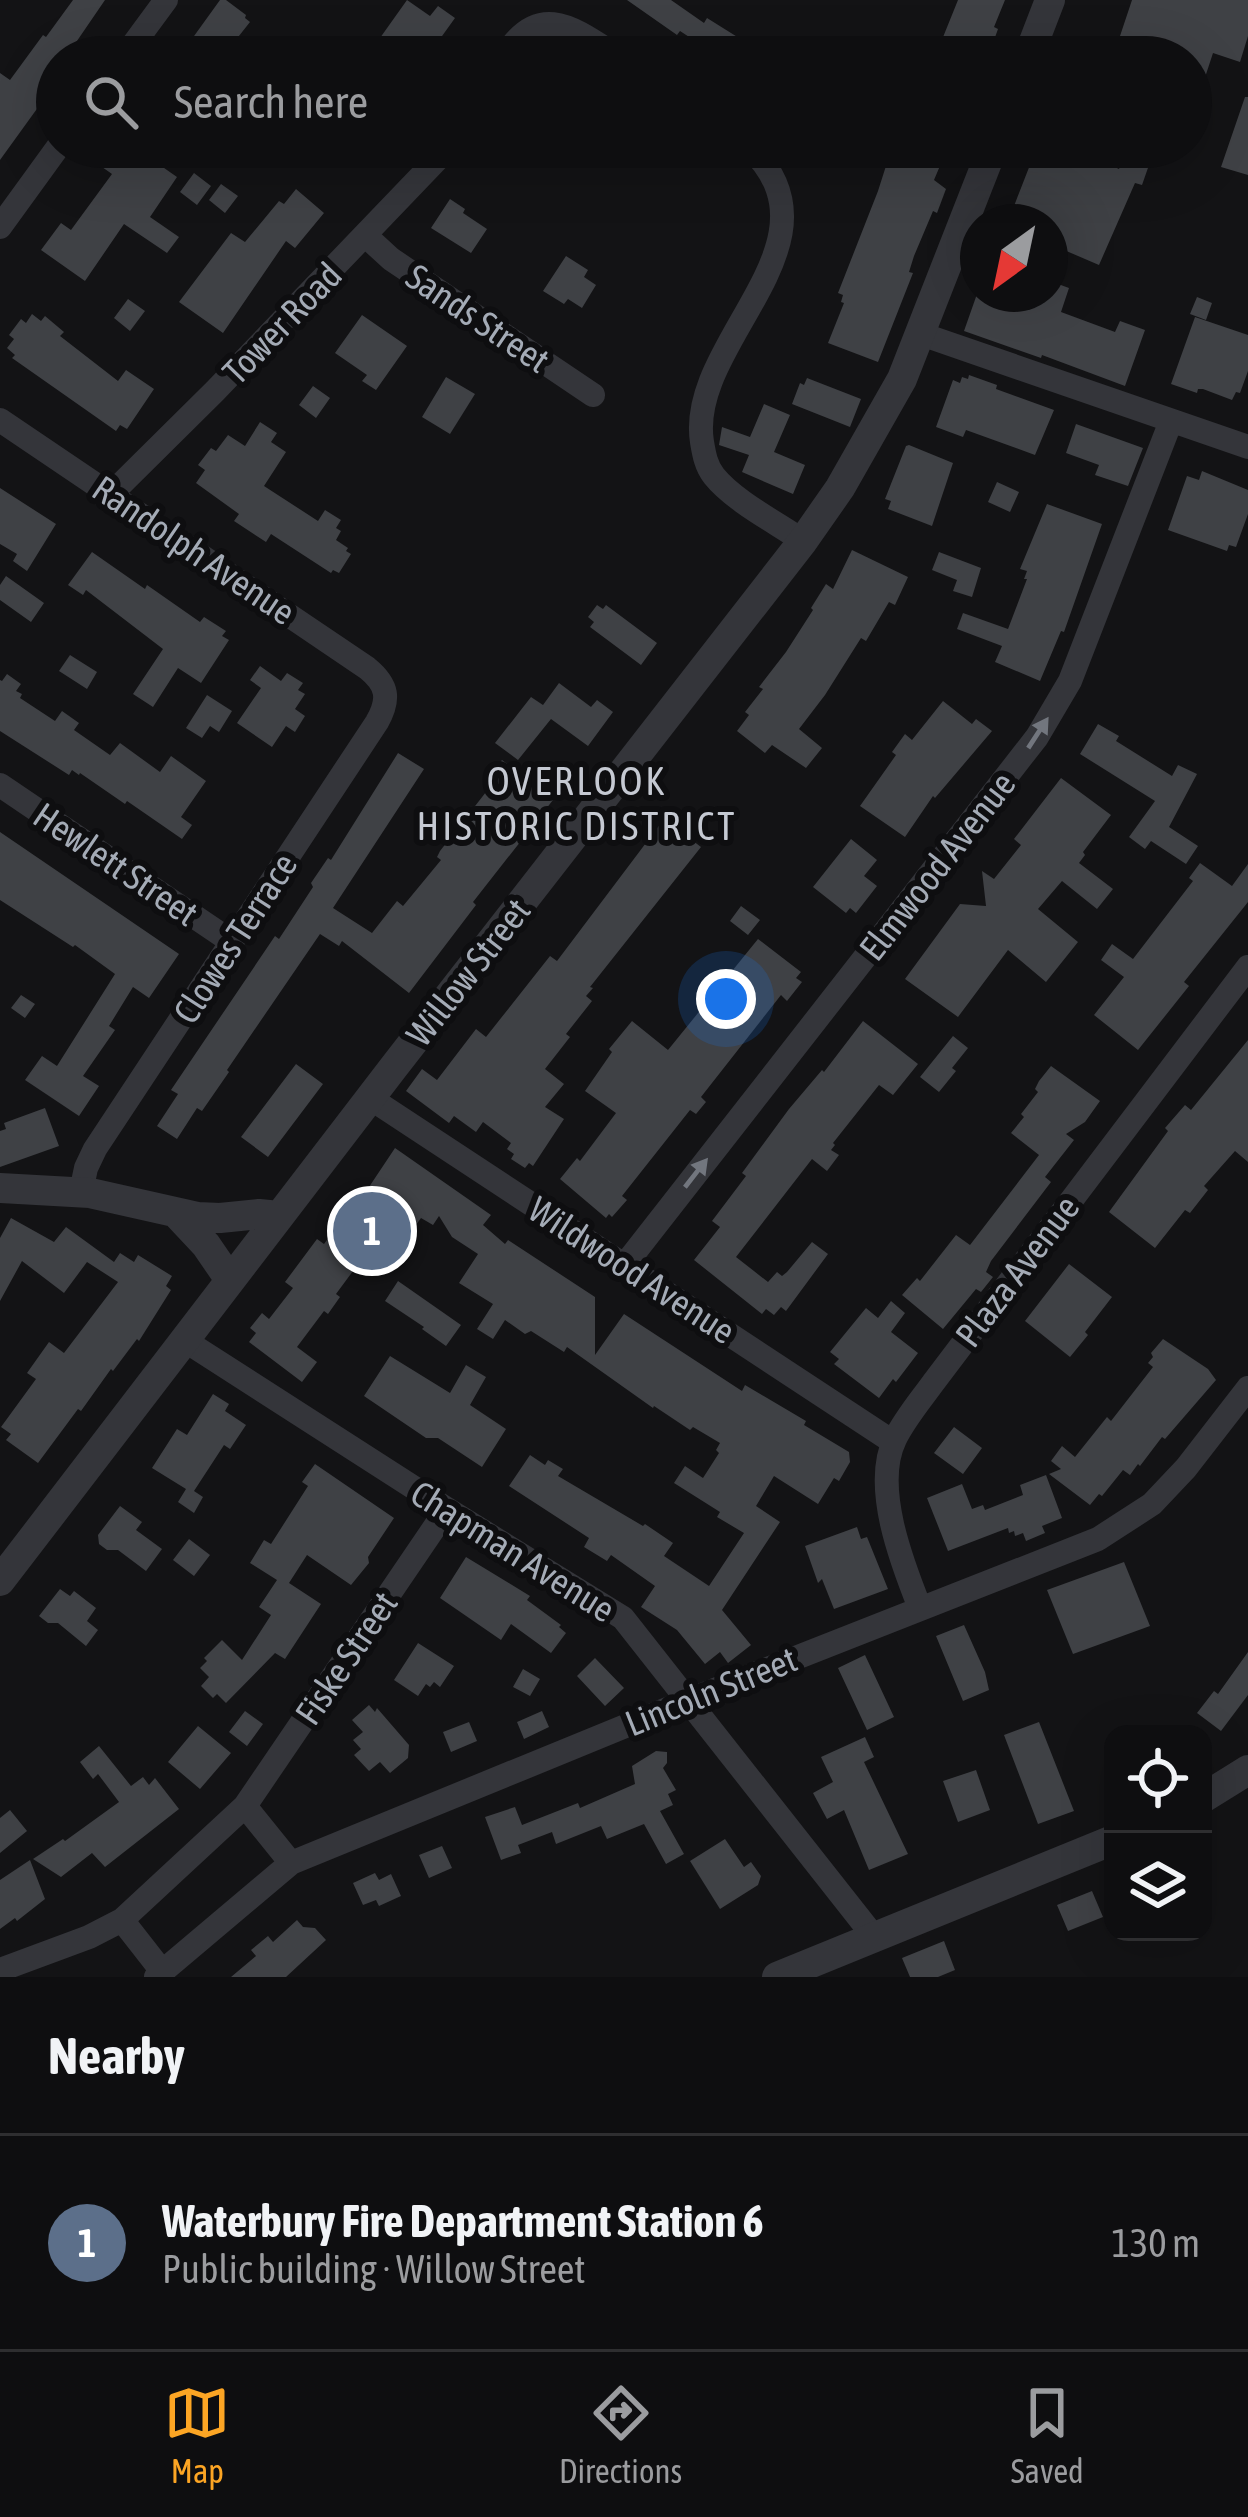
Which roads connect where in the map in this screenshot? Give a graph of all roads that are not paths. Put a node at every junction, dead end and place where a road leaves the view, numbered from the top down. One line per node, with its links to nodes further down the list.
1 (166, 0): 3 (street)
2 (1050, 0): 6 (street)
3 (139, 36)
4 (520, 36): 5 (street)
5 (584, 36)
6 (1036, 36)
7 (43, 168): 11 (street)
8 (429, 168): 12 (street, Tower Road)
9 (765, 168): 19 (street)
10 (985, 168): 13 (street, Willow Street)
11 (0, 227)
12 (366, 236): 14 (street, Sands Street); 18 (street, Tower Road)
13 (921, 334): 16 (street); 19 (street, Willow Street)
14 (593, 395)
15 (0, 420): 18 (street, Randolph Avenue)
16 (1171, 421): 17 (street); 29 (street, Elmwood Avenue, one-way to 16)
17 (1248, 447)
18 (111, 494): 20 (street, Randolph Avenue)
19 (803, 541): 24 (street, Willow Street)
20 (384, 685): 22 (street, Clowes Terrace)
21 (0, 785): 22 (street, Hewlett Street)
22 (232, 942): 26 (street, Clowes Terrace)
23 (1248, 967): 33 (street, Plaza Avenue)
24 (370, 1098): 28 (street, Willow Street); 29 (street, Wildwood Avenue)
25 (0, 1187): 26 (street)
26 (81, 1192): 27 (street)
27 (176, 1213): 28 (street); 30 (street)
28 (279, 1216): 30 (street, Willow Street)
29 (624, 1265): 33 (street, Wildwood Avenue)
30 (230, 1280): 31 (street, Willow Street)
31 (184, 1340): 34 (street, Chapman Avenue); 35 (street, Willow Street)
32 (1248, 1388): 36 (street, Lincoln Street)
33 (893, 1442): 36 (street)
34 (446, 1509): 37 (street, Chapman Avenue); 40 (street, Fiske Street)
35 (0, 1581)
36 (920, 1607): 37 (street, Lincoln Street)
37 (689, 1700): 42 (street, Lincoln Street); 44 (street, Chapman Avenue)
38 (1248, 1770): 39 (street)
39 (1212, 1792)
40 (245, 1806): 42 (street); 43 (street, Fiske Street)
41 (1104, 1844): 44 (street)
42 (291, 1863): 46 (street, Lincoln Street)
43 (122, 1921): 45 (street, Fiske Street); 46 (street)
44 (874, 1937): 47 (street)
45 (0, 1970)
46 (159, 1974)
47 (777, 1977)

